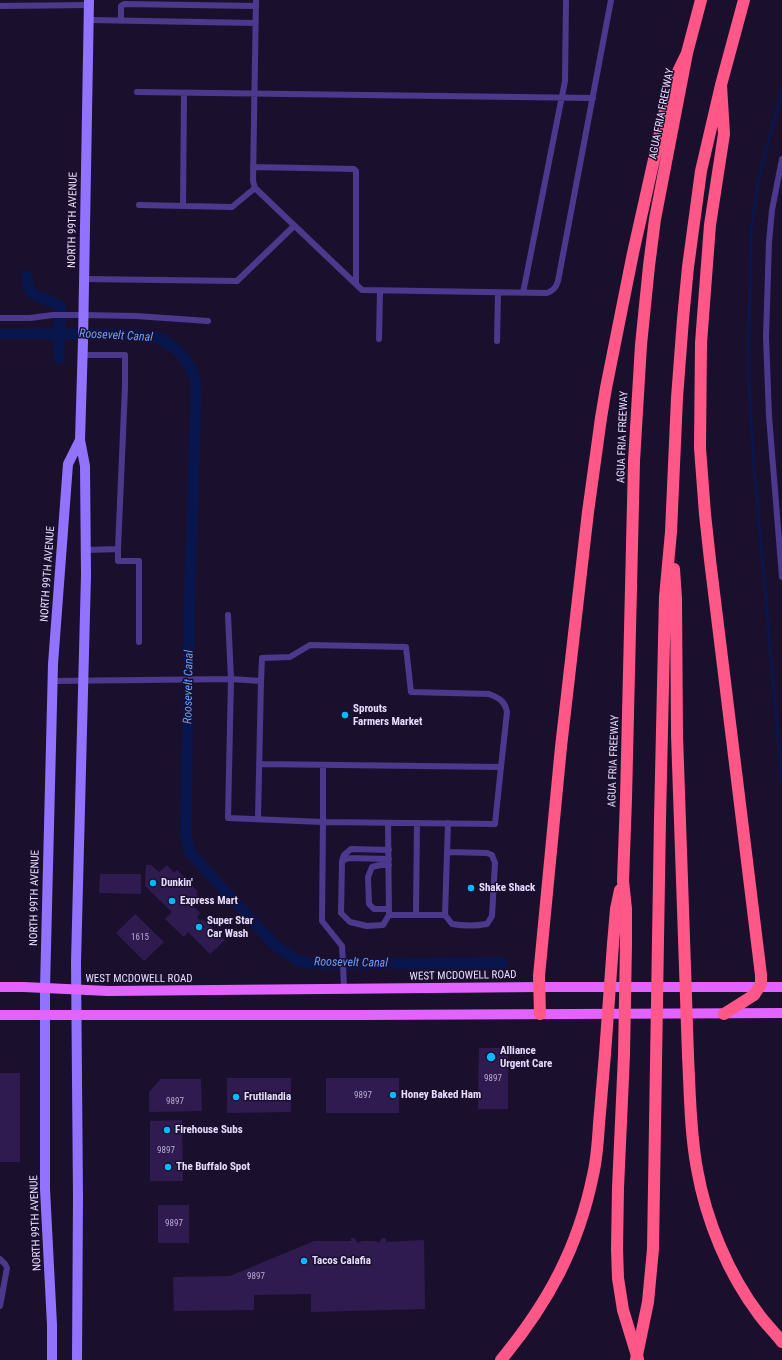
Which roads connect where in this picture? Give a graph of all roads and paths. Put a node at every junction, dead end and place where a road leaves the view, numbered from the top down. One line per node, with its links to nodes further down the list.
1 (566, 0): 16 (lane)
2 (611, 0): 17 (lane)
3 (702, 0): 11 (highway, AGUA FRIA FREEWAY)
4 (744, 0): 12 (highway)
5 (89, 3): 7 (lane); 8 (main road, NORTH 99TH AVENUE)
6 (256, 3): 9 (lane); 10 (lane)
7 (0, 6)
8 (89, 20): 9 (lane); 24 (main road, NORTH 99TH AVENUE)
9 (121, 21): 10 (lane)
10 (255, 23): 15 (lane)
11 (686, 54): 58 (highway, AGUA FRIA FREEWAY); 63 (highway)
12 (720, 85): 36 (highway); 64 (highway)
13 (137, 92): 14 (lane)
14 (184, 93): 15 (lane); 22 (lane)
15 (254, 94): 16 (lane); 19 (lane)
16 (562, 97): 17 (lane); 28 (lane)
17 (593, 98): 28 (lane)
18 (782, 159): 39 (lane)
19 (253, 167): 20 (lane); 25 (lane)
20 (255, 188): 22 (lane); 23 (lane)
21 (139, 205): 22 (lane)
22 (183, 206)
23 (294, 226): 24 (lane); 25 (lane)
24 (84, 279): 30 (main road, NORTH 99TH AVENUE)
25 (356, 284): 26 (lane)
26 (380, 290): 27 (lane); 32 (lane)
27 (498, 293): 28 (lane); 33 (lane)
28 (523, 293)
29 (0, 318): 30 (lane)
30 (83, 319): 31 (lane); 34 (main road, NORTH 99TH AVENUE)
31 (208, 321)
32 (379, 339)
33 (497, 341)
34 (83, 355): 35 (main road, NORTH 99TH AVENUE); 37 (lane)
35 (80, 440): 38 (main road, NORTH 99TH AVENUE); 43 (main road, NORTH 99TH AVENUE)
36 (672, 532): 77 (highway, bridge); 81 (highway, bridge)
37 (118, 549): 38 (lane); 41 (lane)
38 (86, 550): 44 (main road, NORTH 99TH AVENUE)
39 (782, 577)
40 (228, 615): 42 (lane)
41 (139, 642)
42 (232, 680): 44 (lane); 45 (lane); 49 (lane)
43 (52, 681): 44 (lane); 66 (main road, NORTH 99TH AVENUE)
44 (82, 681): 68 (main road, NORTH 99TH AVENUE)
45 (261, 681): 46 (lane); 48 (lane)
46 (259, 764): 47 (lane); 49 (lane)
47 (323, 765): 48 (lane); 50 (lane)
48 (501, 768): 53 (lane)
49 (258, 819): 50 (lane)
50 (323, 822): 51 (lane); 67 (lane)
51 (388, 823): 52 (lane); 54 (lane)
52 (417, 823): 53 (lane); 60 (lane)
53 (448, 823): 55 (lane)
54 (389, 850): 56 (lane); 57 (lane)
55 (448, 852): 61 (lane); 61 (lane)
56 (342, 861): 57 (lane); 59 (lane)
57 (389, 862): 59 (lane); 59 (lane)
58 (622, 881): 80 (highway, bridge); 81 (highway, bridge)
59 (389, 912): 60 (lane)
60 (416, 915): 61 (lane)
61 (445, 915)
62 (0, 987): 66 (main road, WEST MCDOWELL ROAD)
63 (539, 987): 64 (main road, WEST MCDOWELL ROAD); 67 (main road, WEST MCDOWELL ROAD); 71 (highway)
64 (759, 987): 65 (main road, WEST MCDOWELL ROAD); 72 (highway)
65 (782, 987)
66 (45, 988): 68 (main road, WEST MCDOWELL ROAD); 74 (main road, NORTH 99TH AVENUE)
67 (344, 989): 68 (main road, WEST MCDOWELL ROAD)
68 (76, 990): 70 (main road, NORTH 99TH AVENUE)
69 (782, 1013): 72 (main road)
70 (76, 1014): 71 (main road); 74 (main road); 79 (main road, NORTH 99TH AVENUE)
71 (540, 1014): 72 (main road)
72 (724, 1014)
73 (0, 1015): 74 (main road)
74 (45, 1015): 78 (main road, NORTH 99TH AVENUE)
75 (0, 1258): 76 (lane)
76 (0, 1306)
77 (782, 1342)
78 (52, 1360)
79 (77, 1360)
80 (501, 1360)
81 (637, 1360)

